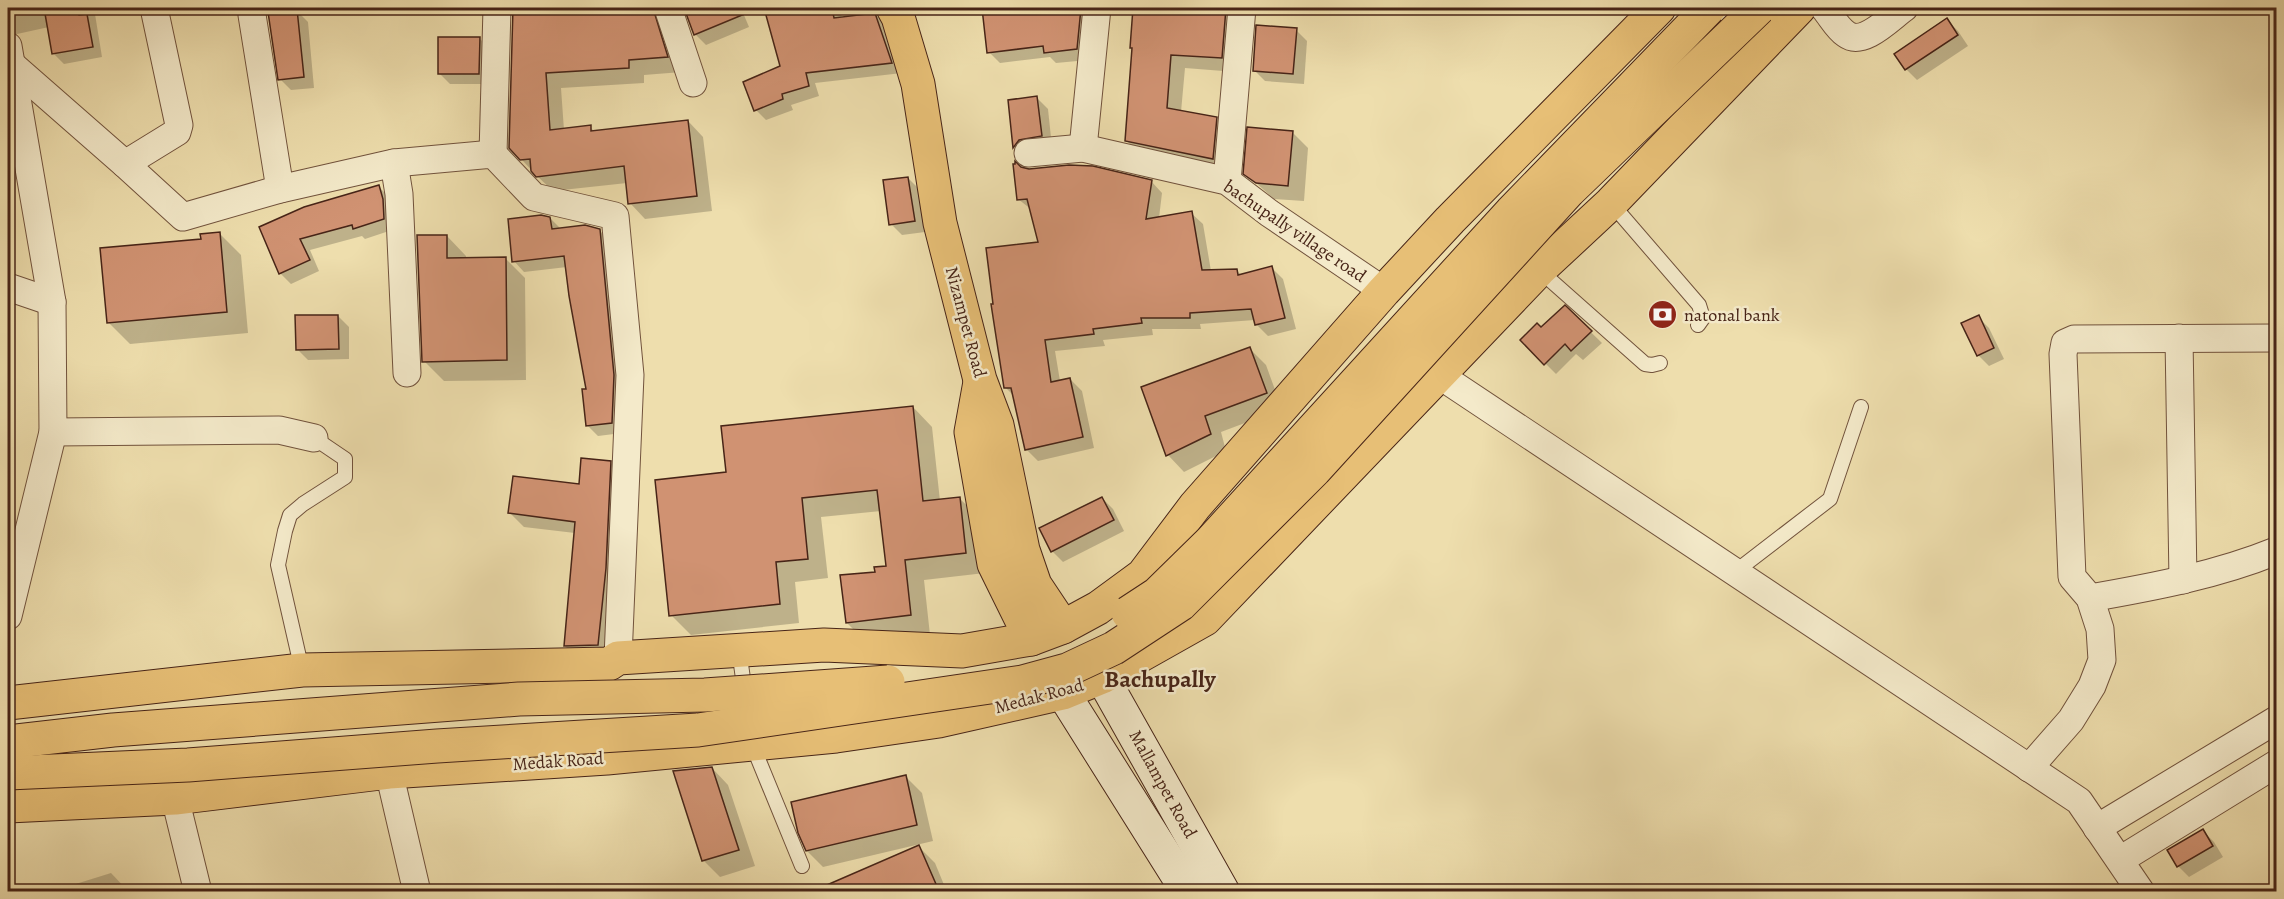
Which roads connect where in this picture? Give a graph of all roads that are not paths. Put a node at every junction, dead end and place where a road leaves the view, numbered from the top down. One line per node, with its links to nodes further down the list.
1 (154, 8): 20 (street)
2 (498, 8): 18 (street)
3 (668, 8): 15 (street)
4 (893, 8): 35 (main road, Nizampet Road)
5 (1097, 8): 16 (street)
6 (1242, 8): 21 (street)
7 (1659, 8): 26 (main road)
8 (1709, 8): 55 (main road, bridge)
9 (1759, 8): 60 (main road, bridge)
10 (1799, 8): 23 (main road, Medak Road)
11 (1824, 8): 12 (street)
12 (1904, 8)
13 (252, 15): 22 (street)
14 (9, 58): 20 (street); 27 (street)
15 (693, 82)
16 (1083, 148): 17 (street, bachupally village road); 21 (street, bachupally village road)
17 (1028, 153)
18 (493, 154): 19 (street); 49 (street)
19 (394, 163): 22 (street); 32 (street)
20 (125, 164): 22 (street)
21 (1227, 181): 26 (street, bachupally village road)
22 (280, 189)
23 (1611, 203): 24 (main road, Medak Road); 28 (lane)
24 (1539, 270): 31 (lane); 33 (main road, Medak Road)
25 (8, 287): 27 (street)
26 (1384, 291): 34 (main road)
27 (52, 302): 37 (street)
28 (1698, 325)
29 (2179, 338): 30 (street); 43 (street); 44 (street)
30 (2277, 338)
31 (1660, 363)
32 (407, 373)
33 (1439, 375): 39 (main road, Medak Road); 42 (street)
34 (1306, 379): 39 (main road); 46 (main road)
35 (980, 380): 46 (main road, Nizampet Road); 47 (main road)
36 (1861, 407): 42 (lane)
37 (53, 432): 38 (street); 41 (street)
38 (314, 438): 50 (lane)
39 (1376, 440): 51 (main road, Medak Road)
40 (2277, 551): 43 (street)
41 (14, 564): 45 (street)
42 (1735, 572): 58 (street)
43 (2183, 580): 44 (street)
44 (2090, 598): 58 (street)
45 (8, 616)
46 (1063, 627): 47 (main road)
47 (1031, 639): 48 (main road)
48 (739, 650): 49 (main road); 56 (lane)
49 (618, 658): 50 (main road)
50 (302, 670): 53 (main road)
51 (1102, 677): 52 (main road, Medak Road); 69 (main road, Mallampet Road)
52 (1063, 693): 56 (main road, Medak Road); 68 (main road, Mallampet Road)
53 (8, 703)
54 (2277, 720): 63 (street)
55 (8, 742)
56 (752, 745): 59 (main road, Medak Road); 65 (lane)
57 (2277, 764): 64 (street)
58 (2029, 768): 63 (street)
59 (389, 772): 61 (main road, Medak Road); 67 (street)
60 (8, 773)
61 (175, 798): 62 (main road, Medak Road); 66 (street)
62 (8, 806)
63 (2097, 828): 64 (street)
64 (2120, 860): 70 (street)
65 (802, 866)
66 (198, 891)
67 (417, 891)
68 (1188, 891)
69 (1223, 891)
70 (2141, 891)

